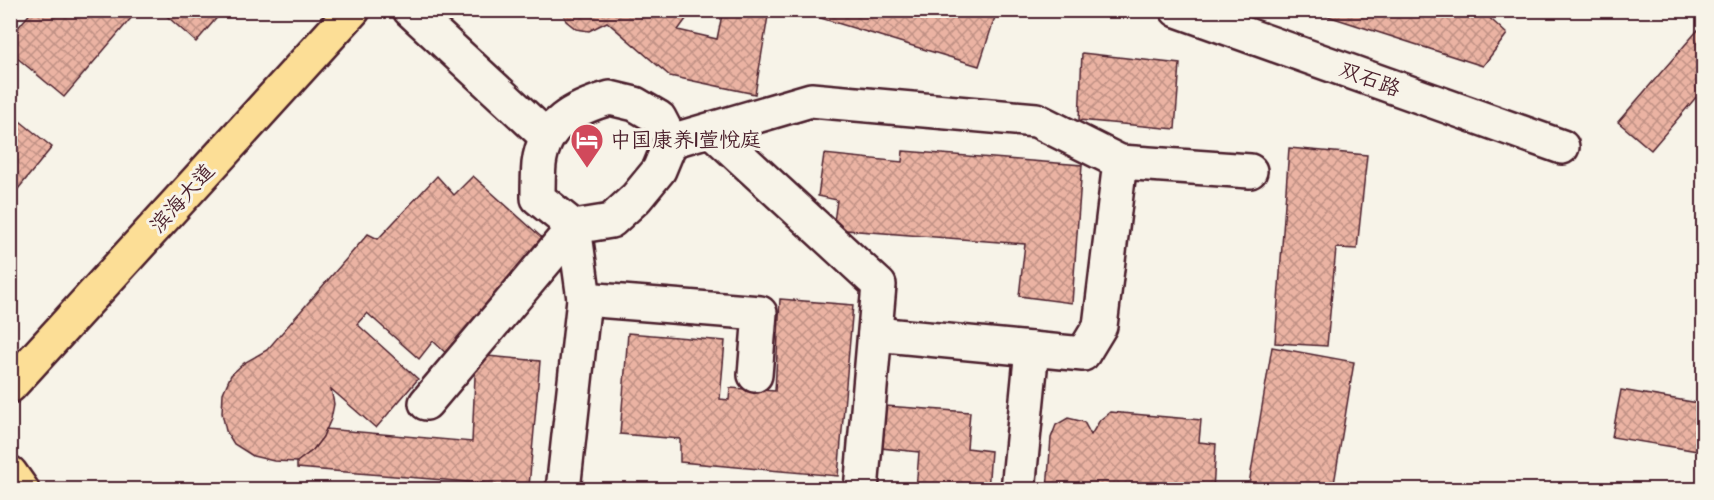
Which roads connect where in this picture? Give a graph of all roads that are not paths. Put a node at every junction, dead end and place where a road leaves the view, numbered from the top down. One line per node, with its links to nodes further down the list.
1 (353, 10): 15 (main road, 滨海大道)
2 (410, 10): 5 (street)
3 (1177, 10): 7 (street, 双石路)
4 (711, 130): 6 (street); 8 (street); 12 (street)
5 (547, 137): 6 (street); 10 (street)
6 (671, 141): 10 (street)
7 (1562, 147)
8 (1120, 162): 9 (street); 13 (street)
9 (1250, 171)
10 (574, 227): 11 (street); 16 (street)
11 (584, 299): 14 (street); 19 (street)
12 (874, 334): 13 (street); 20 (street)
13 (1032, 349): 21 (street)
14 (754, 375)
15 (10, 386)
16 (426, 404)
17 (10, 473): 18 (main road)
18 (22, 489)
19 (563, 489)
20 (861, 489)
21 (1018, 489)

